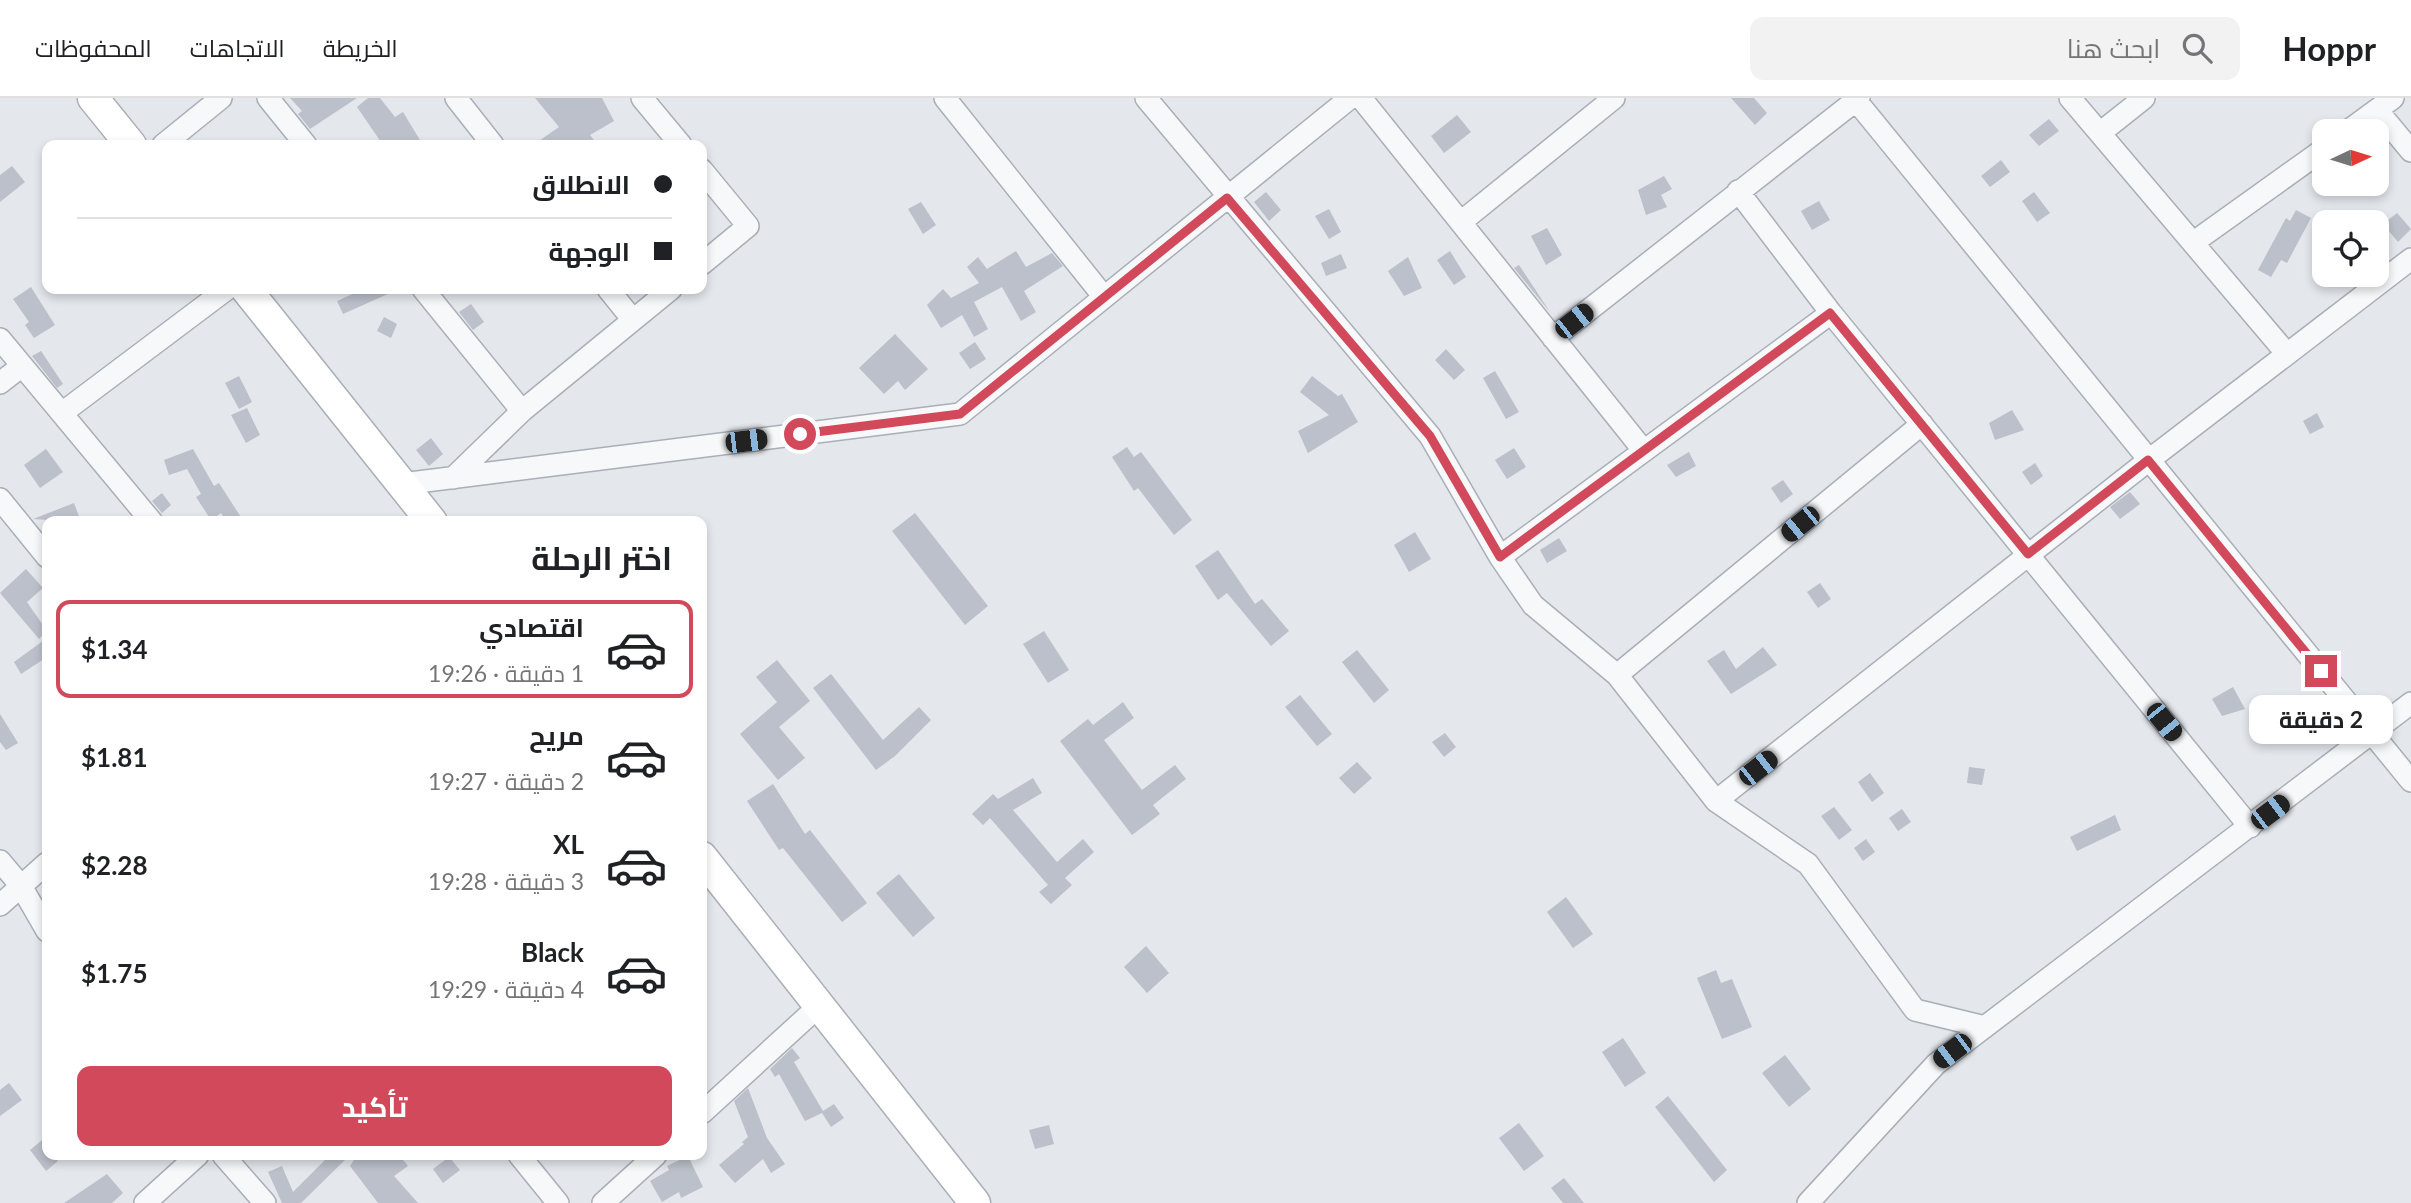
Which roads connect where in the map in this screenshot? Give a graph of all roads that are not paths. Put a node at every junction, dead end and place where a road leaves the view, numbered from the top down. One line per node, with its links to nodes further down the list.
1 (93, 98): 17 (main road)
2 (221, 98): 18 (street)
3 (268, 98): 19 (street)
4 (456, 98): 20 (street)
5 (946, 98): 36 (street)
6 (1146, 98): 26 (street)
7 (1350, 98): 26 (street)
8 (1361, 98): 27 (street)
9 (1614, 98): 27 (street)
10 (2070, 98): 16 (street)
11 (2144, 98): 16 (street)
12 (1856, 99): 25 (street); 48 (street)
13 (654, 102): 21 (street)
14 (2385, 104): 15 (street); 22 (street)
15 (2364, 119)
16 (2100, 133): 28 (street)
17 (127, 140)
18 (169, 140)
19 (302, 140)
20 (490, 140)
21 (678, 140)
22 (2411, 151)
23 (2312, 158): 28 (street)
24 (707, 176): 30 (street)
25 (1738, 191): 37 (street); 39 (street)
26 (1227, 198): 36 (street); 56 (street)
27 (1461, 222): 39 (street)
28 (2194, 242): 41 (street)
29 (2411, 259): 41 (street)
30 (707, 260)
31 (220, 294): 45 (street)
32 (250, 294): 50 (main road)
33 (427, 294): 44 (street)
34 (612, 294): 38 (street)
35 (665, 294): 38 (street)
36 (1104, 298): 49 (street)
37 (1830, 313): 46 (street); 47 (street)
38 (633, 320): 44 (street)
39 (1553, 338): 47 (street)
40 (0, 339): 42 (street)
41 (2287, 354): 48 (street)
42 (22, 366): 43 (street); 45 (street)
43 (0, 383)
44 (522, 411): 49 (street)
45 (62, 413): 52 (street)
46 (1922, 424): 55 (street); 57 (street)
47 (1644, 451): 56 (street)
48 (2148, 460): 55 (street); 59 (street)
49 (453, 478): 50 (street)
50 (402, 484): 53 (main road)
51 (0, 499): 54 (street)
52 (147, 516)
53 (427, 516)
54 (42, 551)
55 (2028, 554): 61 (street); 62 (street)
56 (1500, 557): 57 (street)
57 (1617, 675): 61 (street)
58 (2411, 703): 59 (street)
59 (2372, 734): 60 (street); 62 (street)
60 (2411, 781)
61 (1716, 801): 70 (street)
62 (2249, 827): 70 (street)
63 (0, 861): 66 (street)
64 (707, 864): 69 (main road)
65 (42, 867): 66 (street)
66 (21, 886): 67 (street); 68 (street)
67 (0, 905)
68 (42, 922)
69 (820, 1005): 71 (street); 80 (main road)
70 (1985, 1027): 81 (street)
71 (707, 1108)
72 (192, 1160): 76 (street)
73 (227, 1160): 77 (street)
74 (523, 1160): 78 (street)
75 (650, 1160): 79 (street)
76 (145, 1203)
77 (265, 1203)
78 (558, 1203)
79 (603, 1203)
80 (975, 1203)
81 (1808, 1203)

